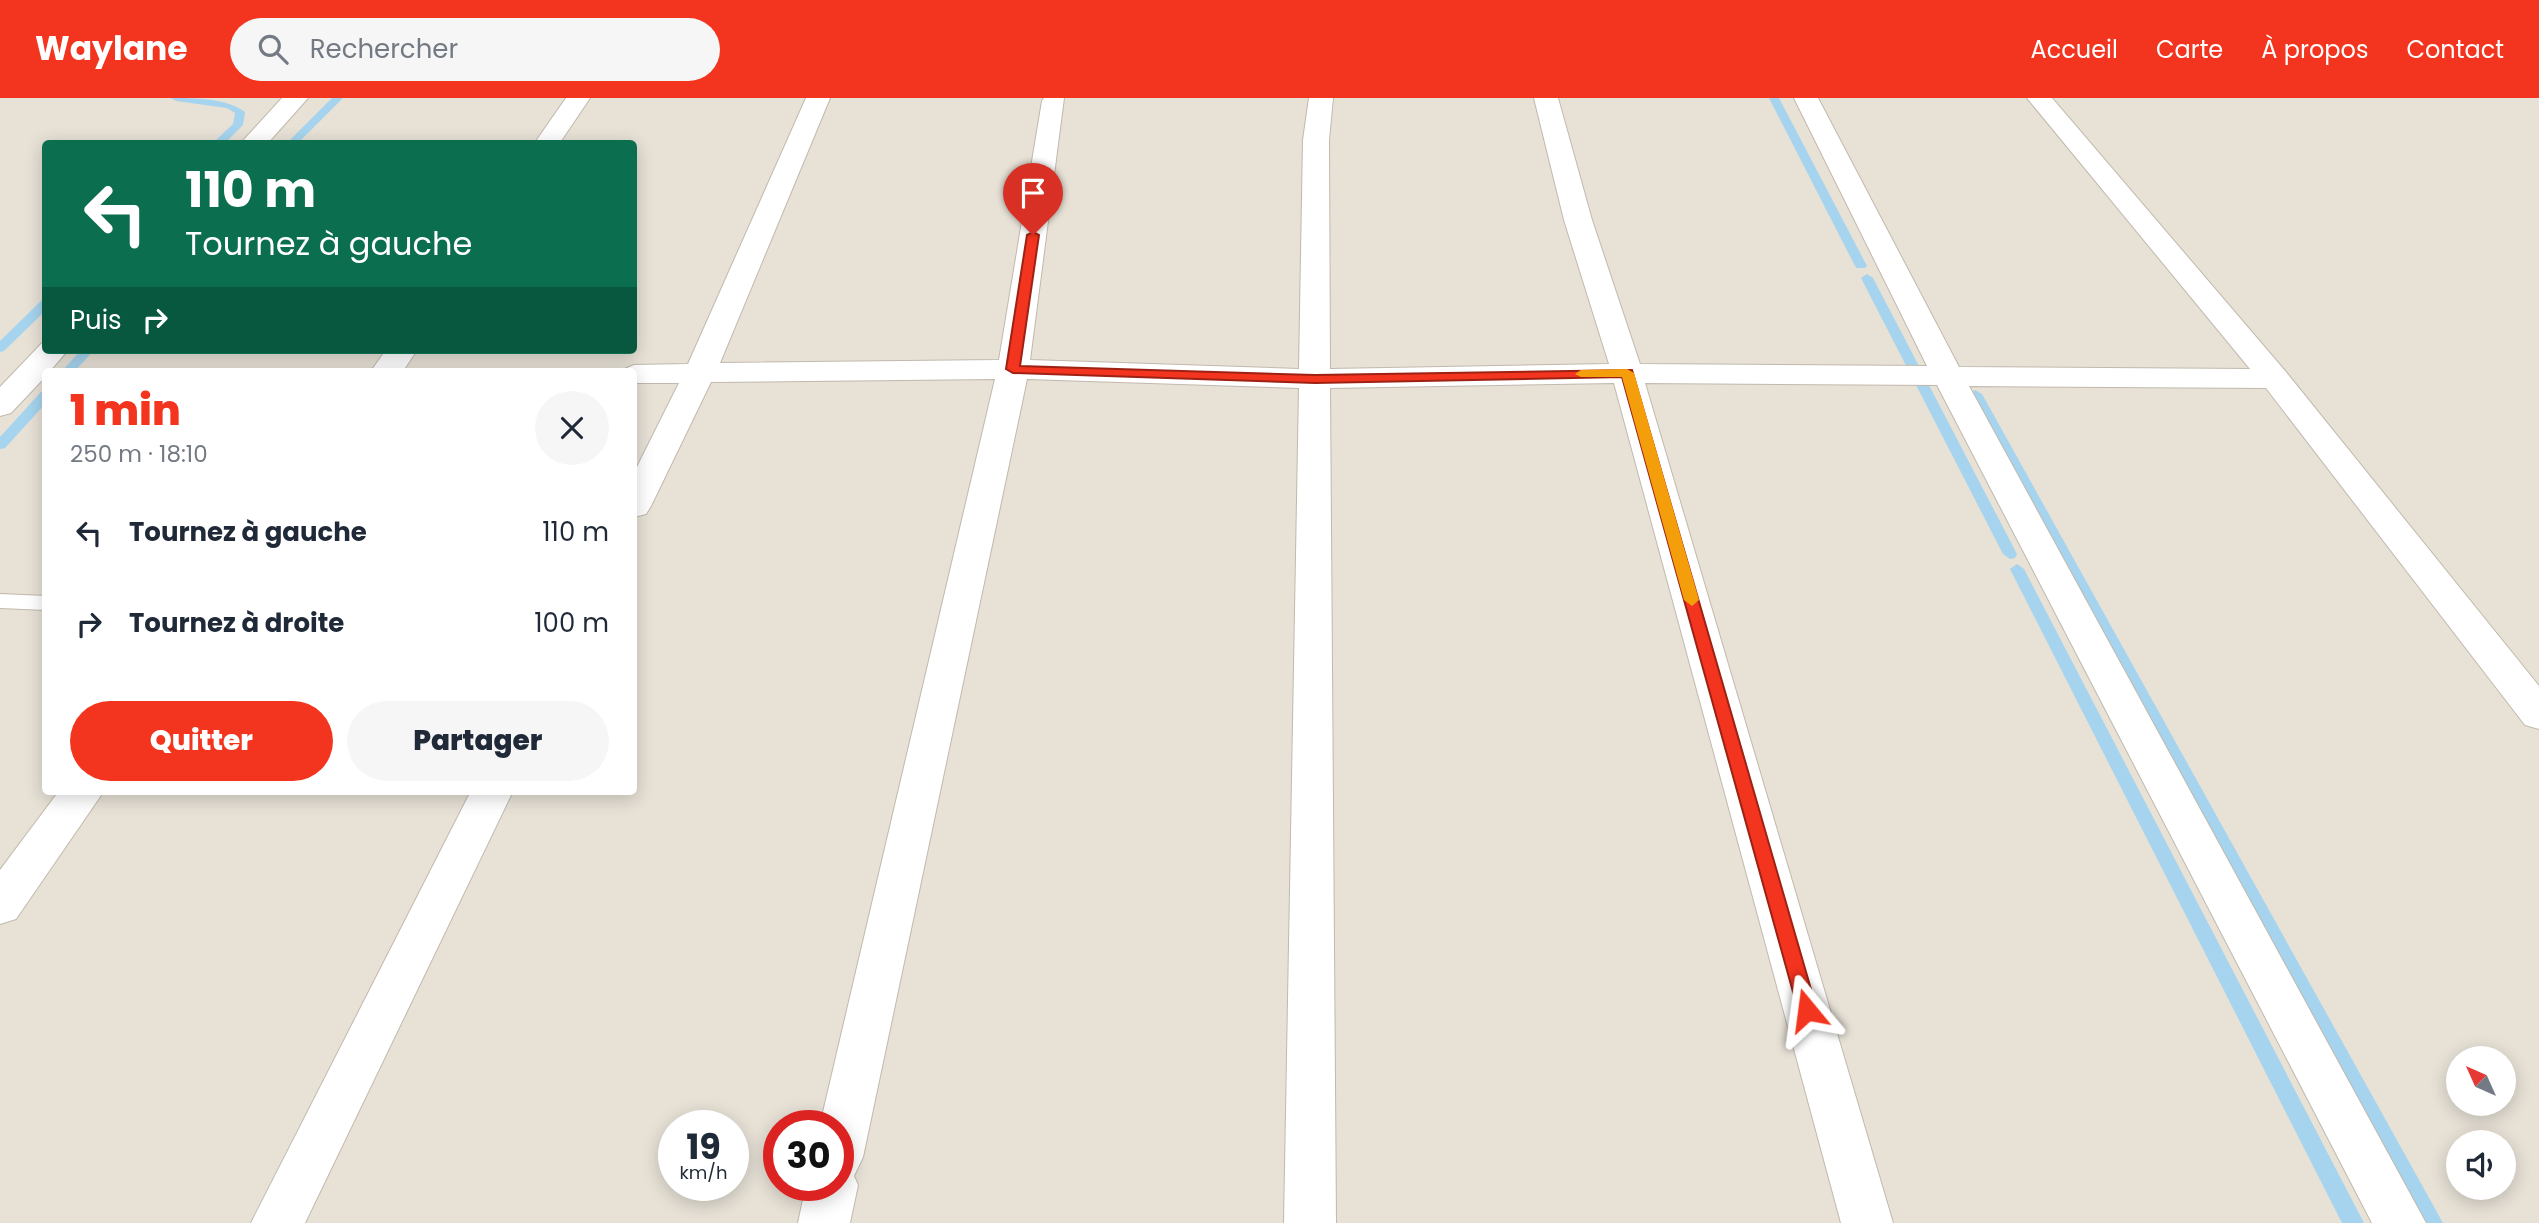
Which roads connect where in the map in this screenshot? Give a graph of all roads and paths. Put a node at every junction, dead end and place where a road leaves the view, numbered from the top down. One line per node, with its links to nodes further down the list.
1 (296, 98): 9 (street)
2 (578, 98): 10 (street)
3 (818, 98): 13 (street)
4 (1321, 98): 18 (street)
5 (1546, 98): 14 (street)
6 (1806, 98): 16 (street)
7 (2039, 98): 19 (street)
8 (1054, 101): 12 (street)
9 (256, 140)
10 (549, 140)
11 (49, 354): 17 (street)
12 (1013, 369): 13 (street); 18 (street); 28 (street)
13 (700, 373): 15 (street); 21 (street)
14 (1627, 373): 16 (street); 18 (street); 33 (street)
15 (637, 374)
16 (1948, 376): 19 (street); 34 (street)
17 (23, 379): 20 (street)
18 (1315, 379): 32 (street)
19 (2275, 379): 24 (street)
20 (0, 406)
21 (637, 500)
22 (0, 601): 23 (lane)
23 (42, 603)
24 (2539, 714)
25 (80, 795): 27 (street)
26 (490, 795): 30 (street)
27 (0, 905)
28 (848, 1110)
29 (829, 1201): 31 (street)
30 (277, 1223)
31 (824, 1223)
32 (1310, 1223)
33 (1867, 1223)
34 (2400, 1223)

